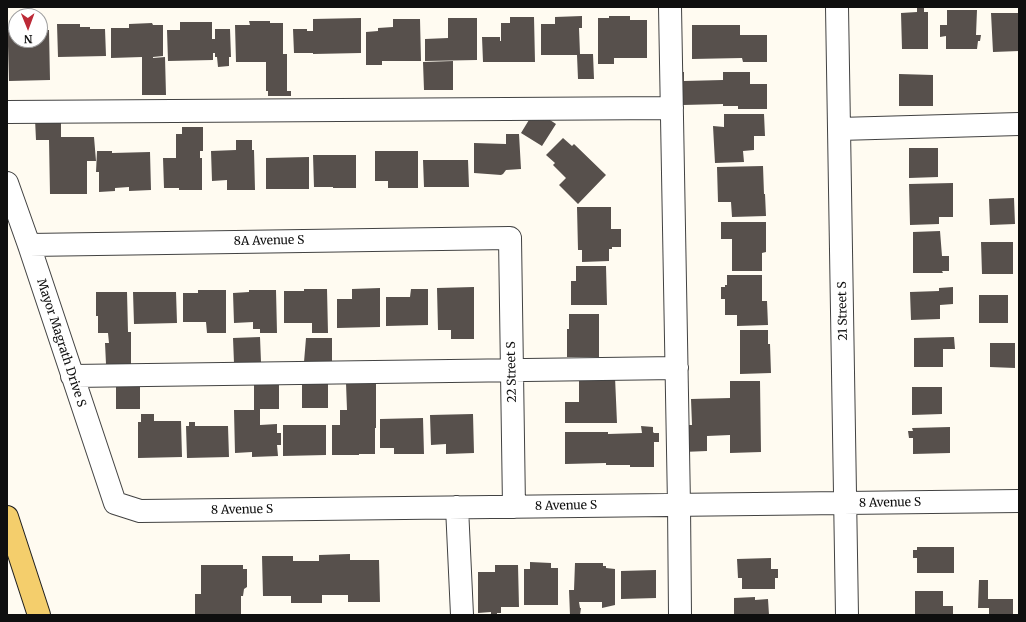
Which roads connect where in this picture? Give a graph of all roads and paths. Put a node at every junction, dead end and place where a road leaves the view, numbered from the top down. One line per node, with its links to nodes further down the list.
1 (670, 7): 3 (street)
2 (837, 7): 6 (street, 21 Street S)
3 (672, 108): 4 (street); 10 (street)
4 (7, 112)
5 (1019, 124): 6 (street)
6 (839, 129): 15 (street, 21 Street S)
7 (7, 183): 9 (street, Mayor Magrath Drive S)
8 (510, 238): 9 (street, 8A Avenue S); 11 (street, 22 Street S)
9 (29, 245): 12 (street, Mayor Magrath Drive S)
10 (677, 368): 11 (street); 16 (street)
11 (512, 370): 12 (street); 17 (street, 22 Street S)
12 (72, 376): 14 (street, Mayor Magrath Drive S)
13 (1019, 501): 15 (street, 8 Avenue S)
14 (115, 503): 18 (street, 8 Avenue S)
15 (846, 503): 16 (street, 8 Avenue S); 23 (street, 21 Street S)
16 (679, 505): 17 (street, 8 Avenue S); 22 (street)
17 (514, 506): 18 (street, 8 Avenue S)
18 (457, 507): 21 (street)
19 (7, 518): 20 (main road)
20 (39, 615)
21 (462, 615)
22 (680, 615)
23 (847, 615)

